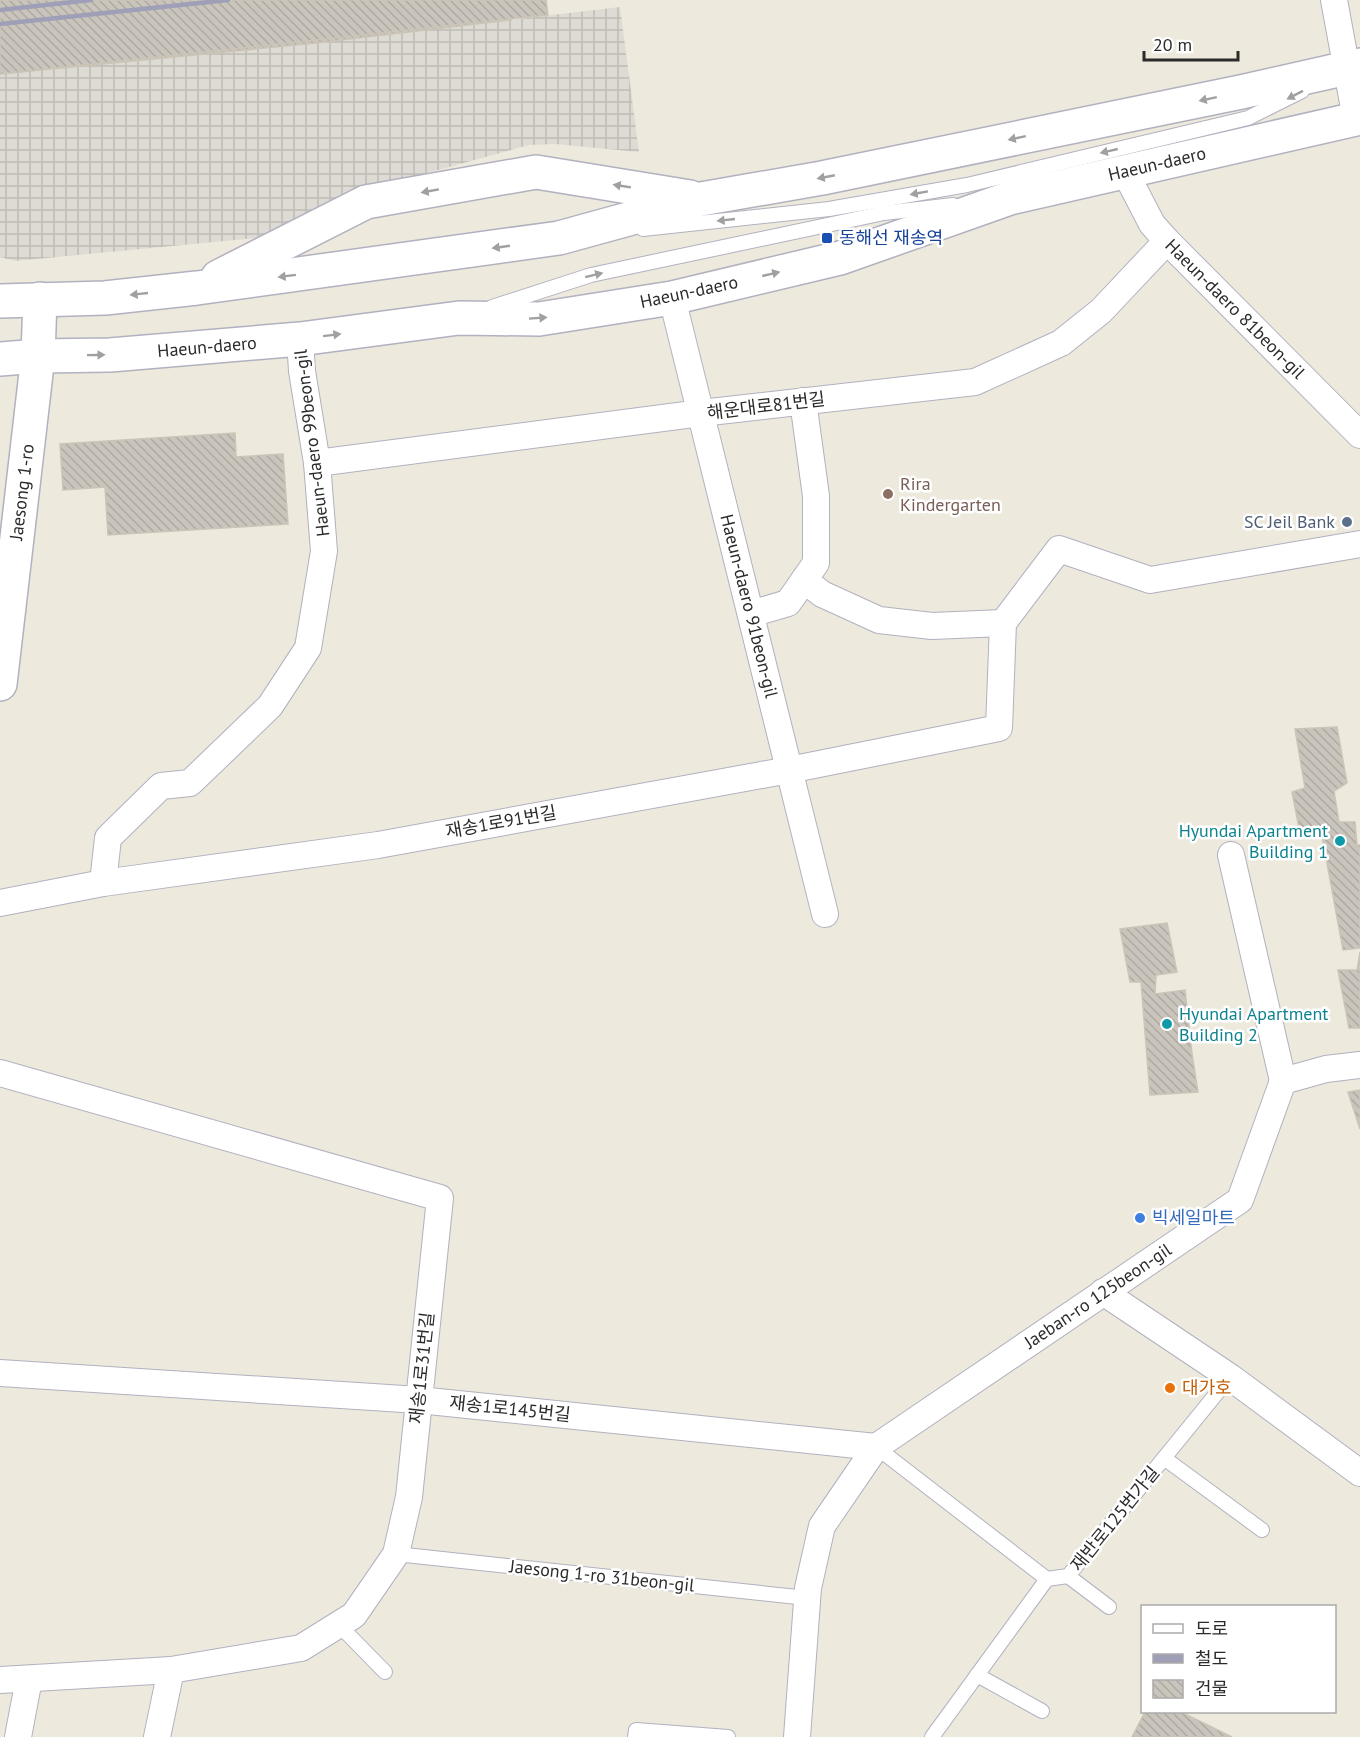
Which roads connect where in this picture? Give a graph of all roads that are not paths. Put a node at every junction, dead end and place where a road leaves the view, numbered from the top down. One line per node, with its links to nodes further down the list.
1 (1334, 0): 2 (street)
2 (1354, 66): 3 (street); 6 (main road, one-way to 6); 7 (lane, one-way to 7)
3 (1358, 118): 4 (main road, Haeun-daero)
4 (1125, 172): 5 (main road, Haeun-daero); 8 (street, Haeun-daero 81beon-gil)
5 (1010, 198): 10 (main road, Haeun-daero, one-way to 5); 13 (lane, one-way to 5)
6 (701, 199): 7 (main road); 9 (main road, one-way to 9)
7 (559, 238): 9 (main road, one-way to 9)
8 (1167, 241): 17 (street, 해운대로81번길); 19 (street, Haeun-daero 81beon-gil)
9 (197, 288): 11 (main road, one-way to 11)
10 (672, 298): 13 (main road, Haeun-daero, one-way to 10); 18 (street, Haeun-daero 91beon-gil)
11 (40, 299): 12 (main road); 15 (main road, Jaesong 1-ro)
12 (0, 301)
13 (459, 318): 14 (main road, Haeun-daero, one-way to 13)
14 (300, 339): 15 (main road, Haeun-daero, one-way to 14); 20 (street, Haeun-daero 99beon-gil)
15 (38, 356): 16 (main road, Haeun-daero); 23 (main road, Jaesong 1-ro)
16 (0, 359)
17 (803, 401): 18 (street, 해운대로81번길); 22 (street)
18 (701, 413): 20 (street, 해운대로81번길); 24 (street, Haeun-daero 91beon-gil)
19 (1360, 435)
20 (316, 463): 29 (street, Haeun-daero 99beon-gil)
21 (1360, 544): 25 (street)
22 (804, 580): 24 (street); 25 (street)
23 (5, 606): 26 (main road, Jaesong 1-ro)
24 (751, 614): 27 (street, Haeun-daero 91beon-gil)
25 (1003, 623): 27 (street, 재송1로91번길)
26 (0, 684)
27 (789, 770): 29 (street, 재송1로91번길); 31 (street, Haeun-daero 91beon-gil)
28 (1231, 855): 34 (street)
29 (103, 884): 30 (street, 재송1로91번길)
30 (0, 903)
31 (825, 914)
32 (1360, 1065): 34 (street)
33 (0, 1073): 38 (street, 재송1로31번길)
34 (1283, 1081): 35 (street, Jaeban-ro 125beon-gil)
35 (1103, 1292): 37 (street); 39 (street, Jaeban-ro 125beon-gil)
36 (0, 1373): 38 (street, 재송1로145번길)
37 (1230, 1377): 40 (lane, 재반로125번가길); 41 (street)
38 (419, 1400): 39 (street, 재송1로145번길); 43 (street, 재송1로31번길)
39 (876, 1447): 45 (lane); 46 (street, Jaeban-ro 125beon-gil)
40 (1164, 1458): 42 (lane); 44 (lane, 재반로125번가길)
41 (1360, 1473)
42 (1262, 1530)
43 (396, 1554): 46 (lane, Jaesong 1-ro 31beon-gil); 48 (street, 재송1로31번길)
44 (1068, 1576): 45 (lane, 재반로125번가길); 47 (lane)
45 (1047, 1579): 51 (lane, 재반로125번가길)
46 (807, 1598): 59 (street, Jaeban-ro 125beon-gil)
47 (1109, 1607)
48 (339, 1624): 49 (street, 재송1로31번길); 50 (lane)
49 (171, 1670): 52 (street, 재송1로31번길); 56 (street)
50 (385, 1672)
51 (977, 1675): 54 (lane); 60 (lane, 재반로125번가길)
52 (29, 1679): 53 (street, 재송1로31번길); 55 (street)
53 (0, 1680)
54 (1042, 1711)
55 (18, 1737)
56 (157, 1737)
57 (635, 1737): 58 (lane)
58 (728, 1737)
59 (797, 1737)
60 (932, 1737)

